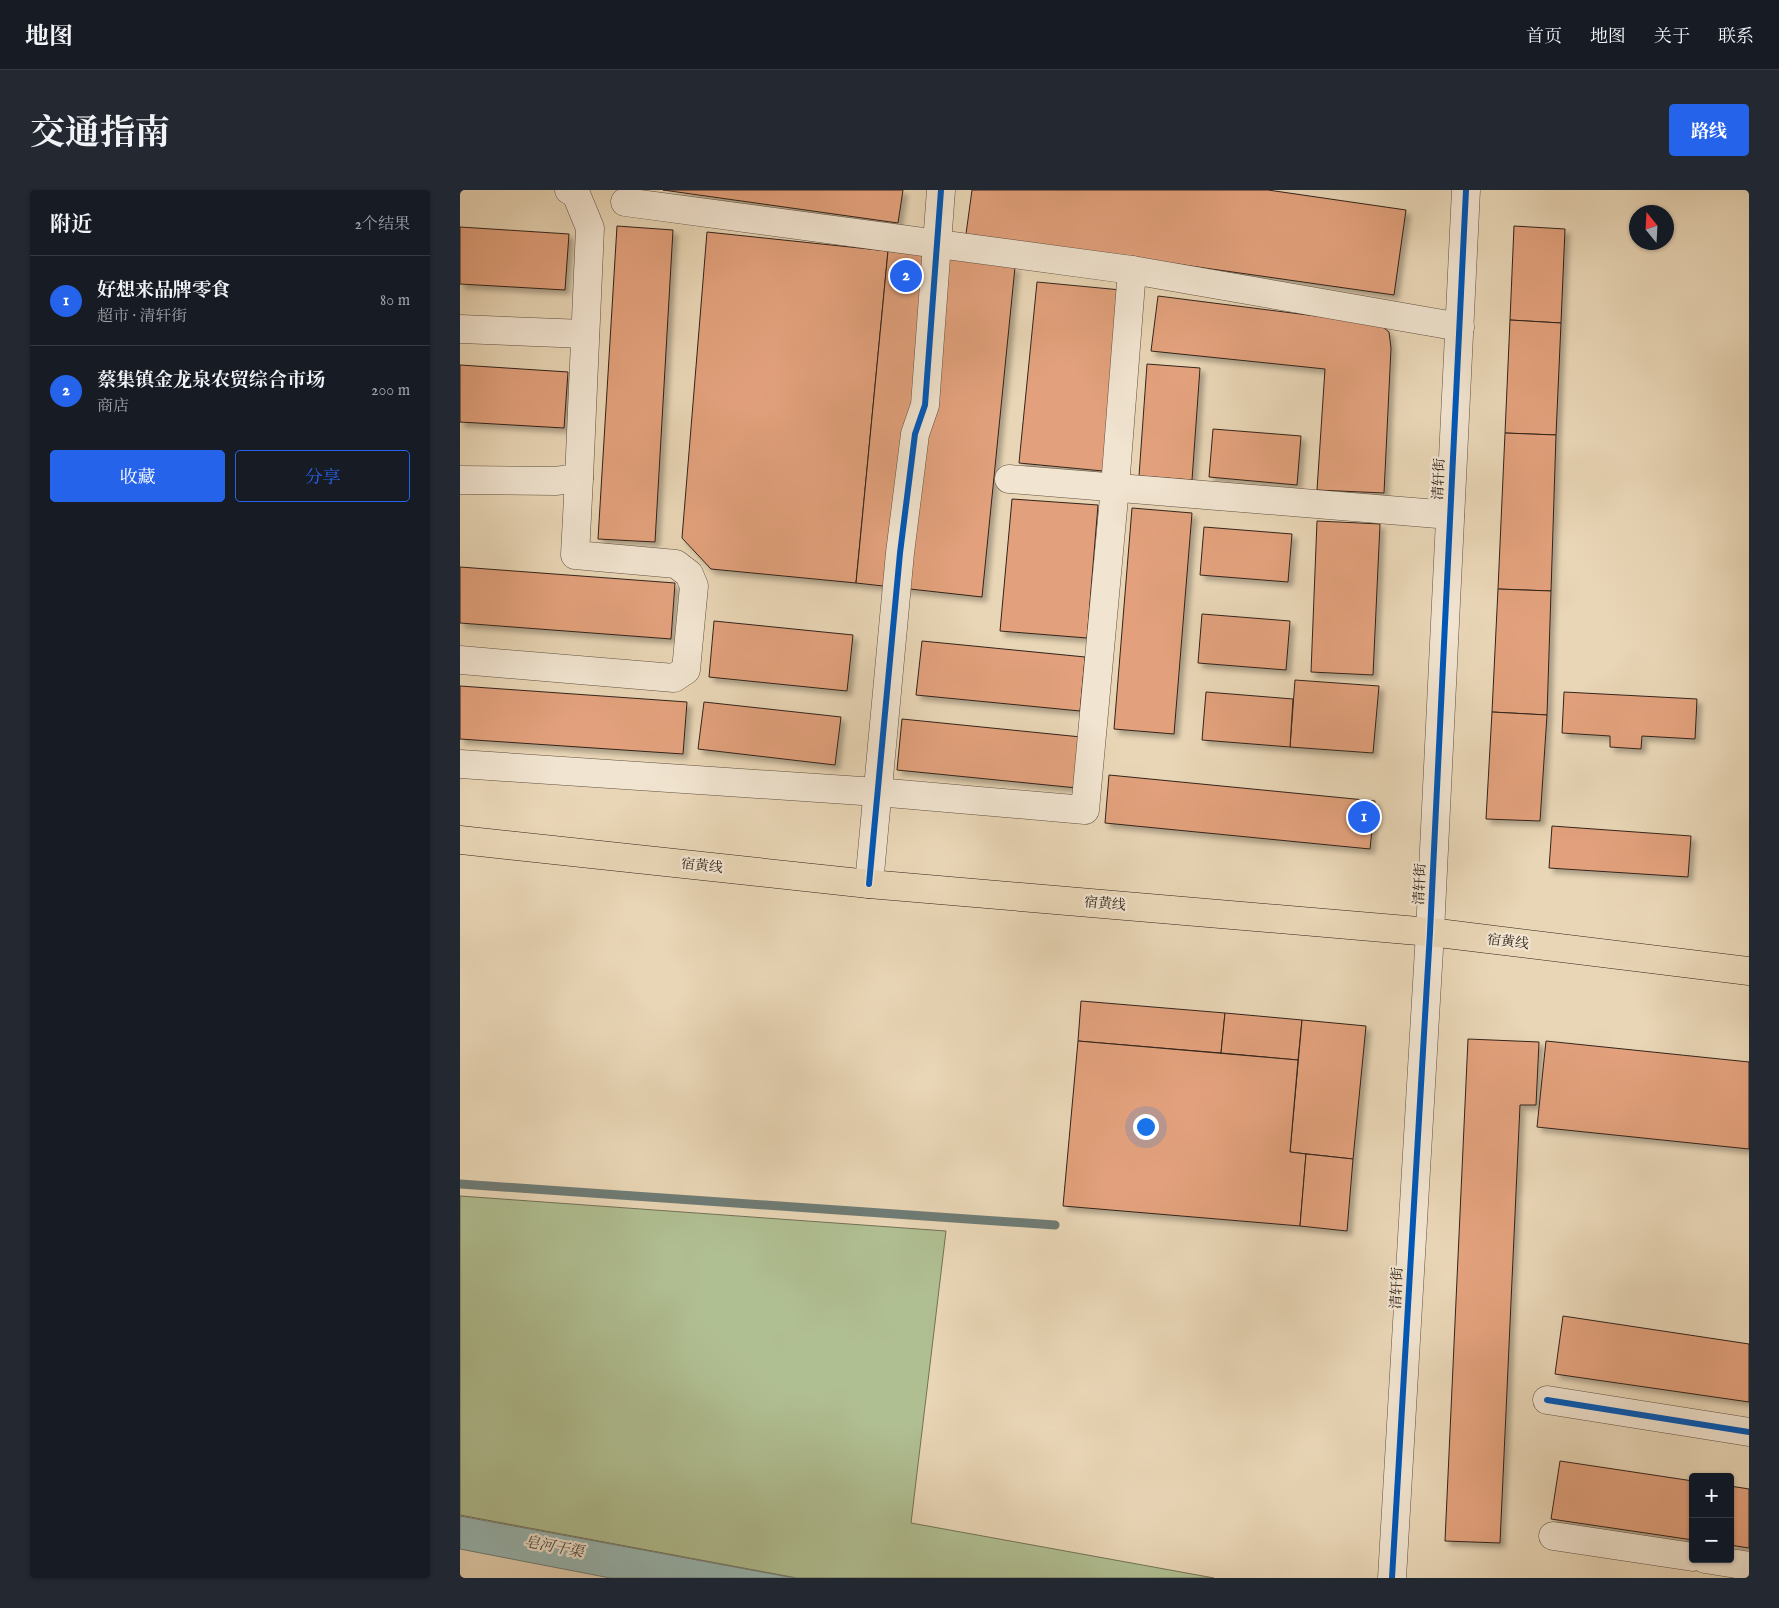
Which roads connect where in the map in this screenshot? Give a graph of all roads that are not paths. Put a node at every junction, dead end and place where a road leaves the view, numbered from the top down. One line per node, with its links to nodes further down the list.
1 (569, 190): 9 (street)
2 (941, 190): 5 (street)
3 (1466, 190): 7 (street, 清轩街)
4 (625, 202): 5 (street)
5 (937, 244): 6 (street); 17 (street)
6 (1132, 270): 7 (street); 13 (street)
7 (1460, 327): 14 (street, 清轩街)
8 (460, 329): 9 (street)
9 (585, 334): 10 (street)
10 (579, 478): 12 (street); 15 (street)
11 (1009, 479): 13 (street)
12 (460, 480)
13 (1115, 488): 14 (street); 17 (street)
14 (1450, 515): 20 (street, 清轩街)
15 (460, 660)
16 (460, 764): 17 (street)
17 (877, 792): 19 (street)
18 (460, 840): 19 (main road, 宿黄线)
19 (869, 884): 20 (main road, 宿黄线)
20 (1430, 932): 21 (main road, 宿黄线); 28 (street, 清轩街)
21 (1749, 971)
22 (1547, 1400): 23 (street)
23 (1749, 1432)
24 (1553, 1536): 25 (street)
25 (1689, 1556)
26 (1730, 1563): 27 (street)
27 (1749, 1566)
28 (1392, 1578)

